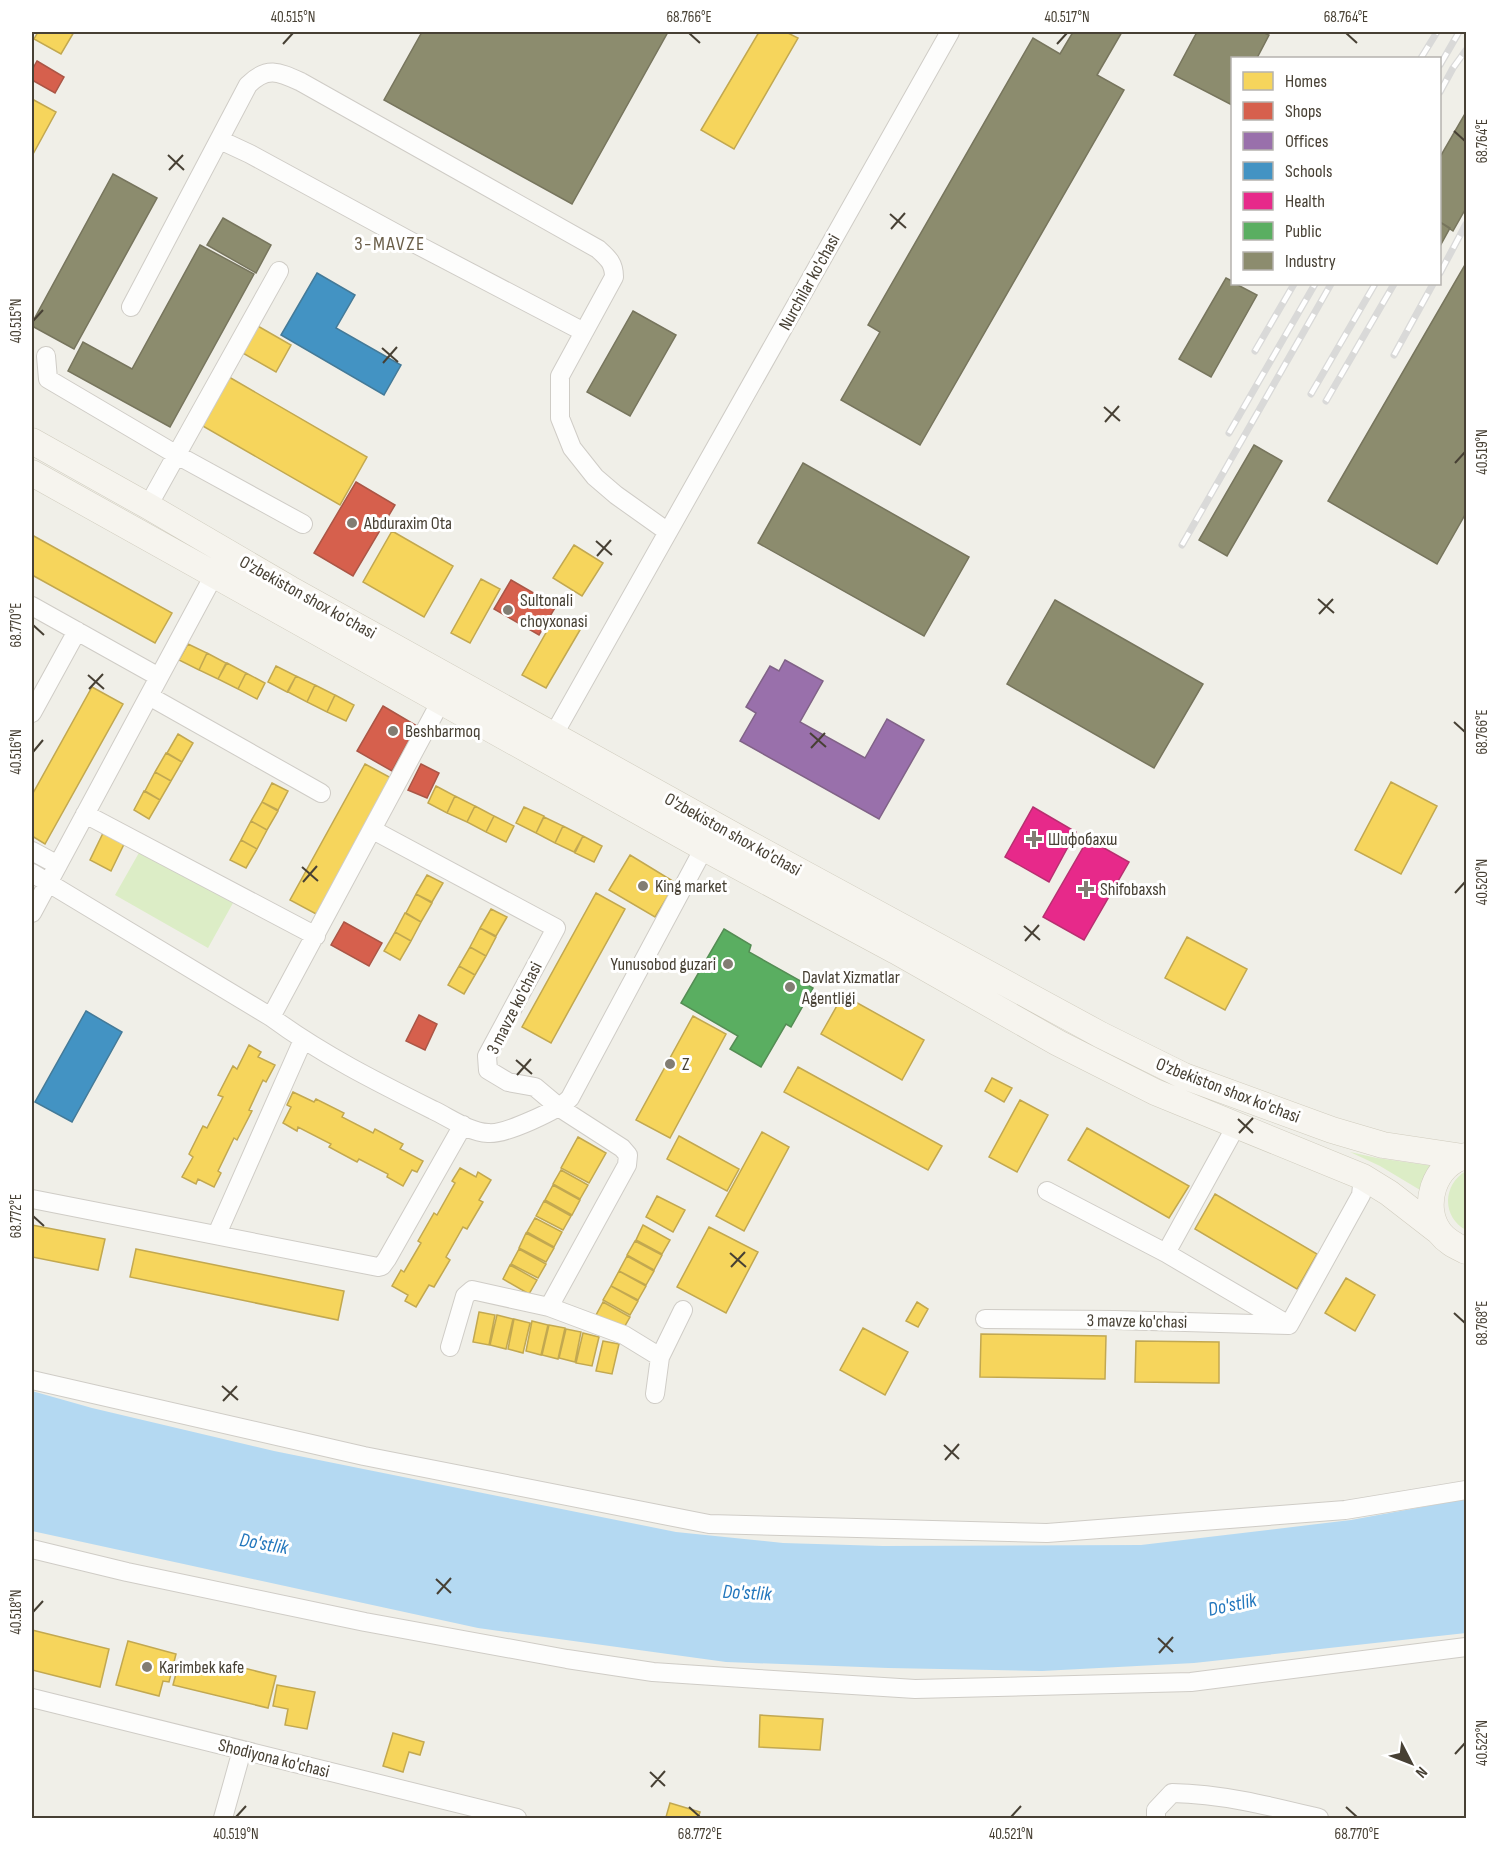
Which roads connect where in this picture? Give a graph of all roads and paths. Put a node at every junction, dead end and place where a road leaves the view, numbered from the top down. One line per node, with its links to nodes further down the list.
1 (950, 32): 12 (street, Nurchilar ko'chasi)
2 (220, 140): 4 (street); 5 (street); 5 (street)
3 (279, 271): 8 (street)
4 (131, 308)
5 (584, 332): 12 (street)
6 (46, 356): 8 (street)
7 (32, 441): 10 (main road, O'zbekiston shox ko'chasi)
8 (177, 455): 10 (street); 11 (street)
9 (32, 473): 13 (main road, O'zbekiston shox ko'chasi)
10 (148, 506): 20 (main road, O'zbekiston shox ko'chasi)
11 (303, 524)
12 (669, 532): 20 (street, Nurchilar ko'chasi)
13 (214, 575): 16 (street); 18 (main road, O'zbekiston shox ko'chasi)
14 (32, 606): 15 (street)
15 (77, 631): 16 (street); 19 (street)
16 (159, 677): 17 (street)
17 (149, 696): 21 (street); 22 (street)
18 (441, 702): 23 (street); 24 (main road, O'zbekiston shox ko'chasi)
19 (32, 713)
20 (554, 734): 36 (main road, O'zbekiston shox ko'chasi)
21 (321, 793)
22 (85, 814): 26 (street); 30 (street)
23 (372, 831): 30 (street); 33 (street, 3 mavze ko'chasi)
24 (704, 848): 33 (street); 35 (main road, O'zbekiston shox ko'chasi)
25 (32, 851): 26 (street)
26 (57, 865): 28 (street)
27 (32, 873): 28 (street)
28 (48, 882): 29 (street); 31 (street)
29 (32, 913)
30 (316, 936): 31 (street)
31 (271, 1017): 32 (street)
32 (303, 1040): 34 (street); 41 (street)
33 (560, 1108): 34 (street); 44 (street, 3 mavze ko'chasi)
34 (463, 1125): 41 (street)
35 (1236, 1126): 37 (main road, O'zbekiston shox ko'chasi); 43 (street)
36 (1465, 1157): 40 (main road)
37 (1363, 1177): 40 (main road, O'zbekiston shox ko'chasi); 47 (street)
38 (1047, 1191): 43 (street)
39 (32, 1199): 41 (street)
40 (1438, 1231): 42 (main road, O'zbekiston shox ko'chasi)
41 (217, 1234)
42 (1467, 1251)
43 (1166, 1253): 47 (street)
44 (549, 1307): 48 (street); 49 (street)
45 (683, 1310): 49 (street)
46 (985, 1319): 47 (street, 3 mavze ko'chasi)
47 (1288, 1324)
48 (450, 1347)
49 (660, 1357): 51 (street)
50 (32, 1380): 52 (street)
51 (655, 1394)
52 (1467, 1490)
53 (32, 1549): 54 (street)
54 (1467, 1647)
55 (32, 1698): 56 (street, Shodiyona ko'chasi)
56 (242, 1750): 57 (street); 58 (street, Shodiyona ko'chasi)
57 (224, 1818)
58 (516, 1818)
59 (1156, 1818): 60 (street)
60 (1319, 1818)

